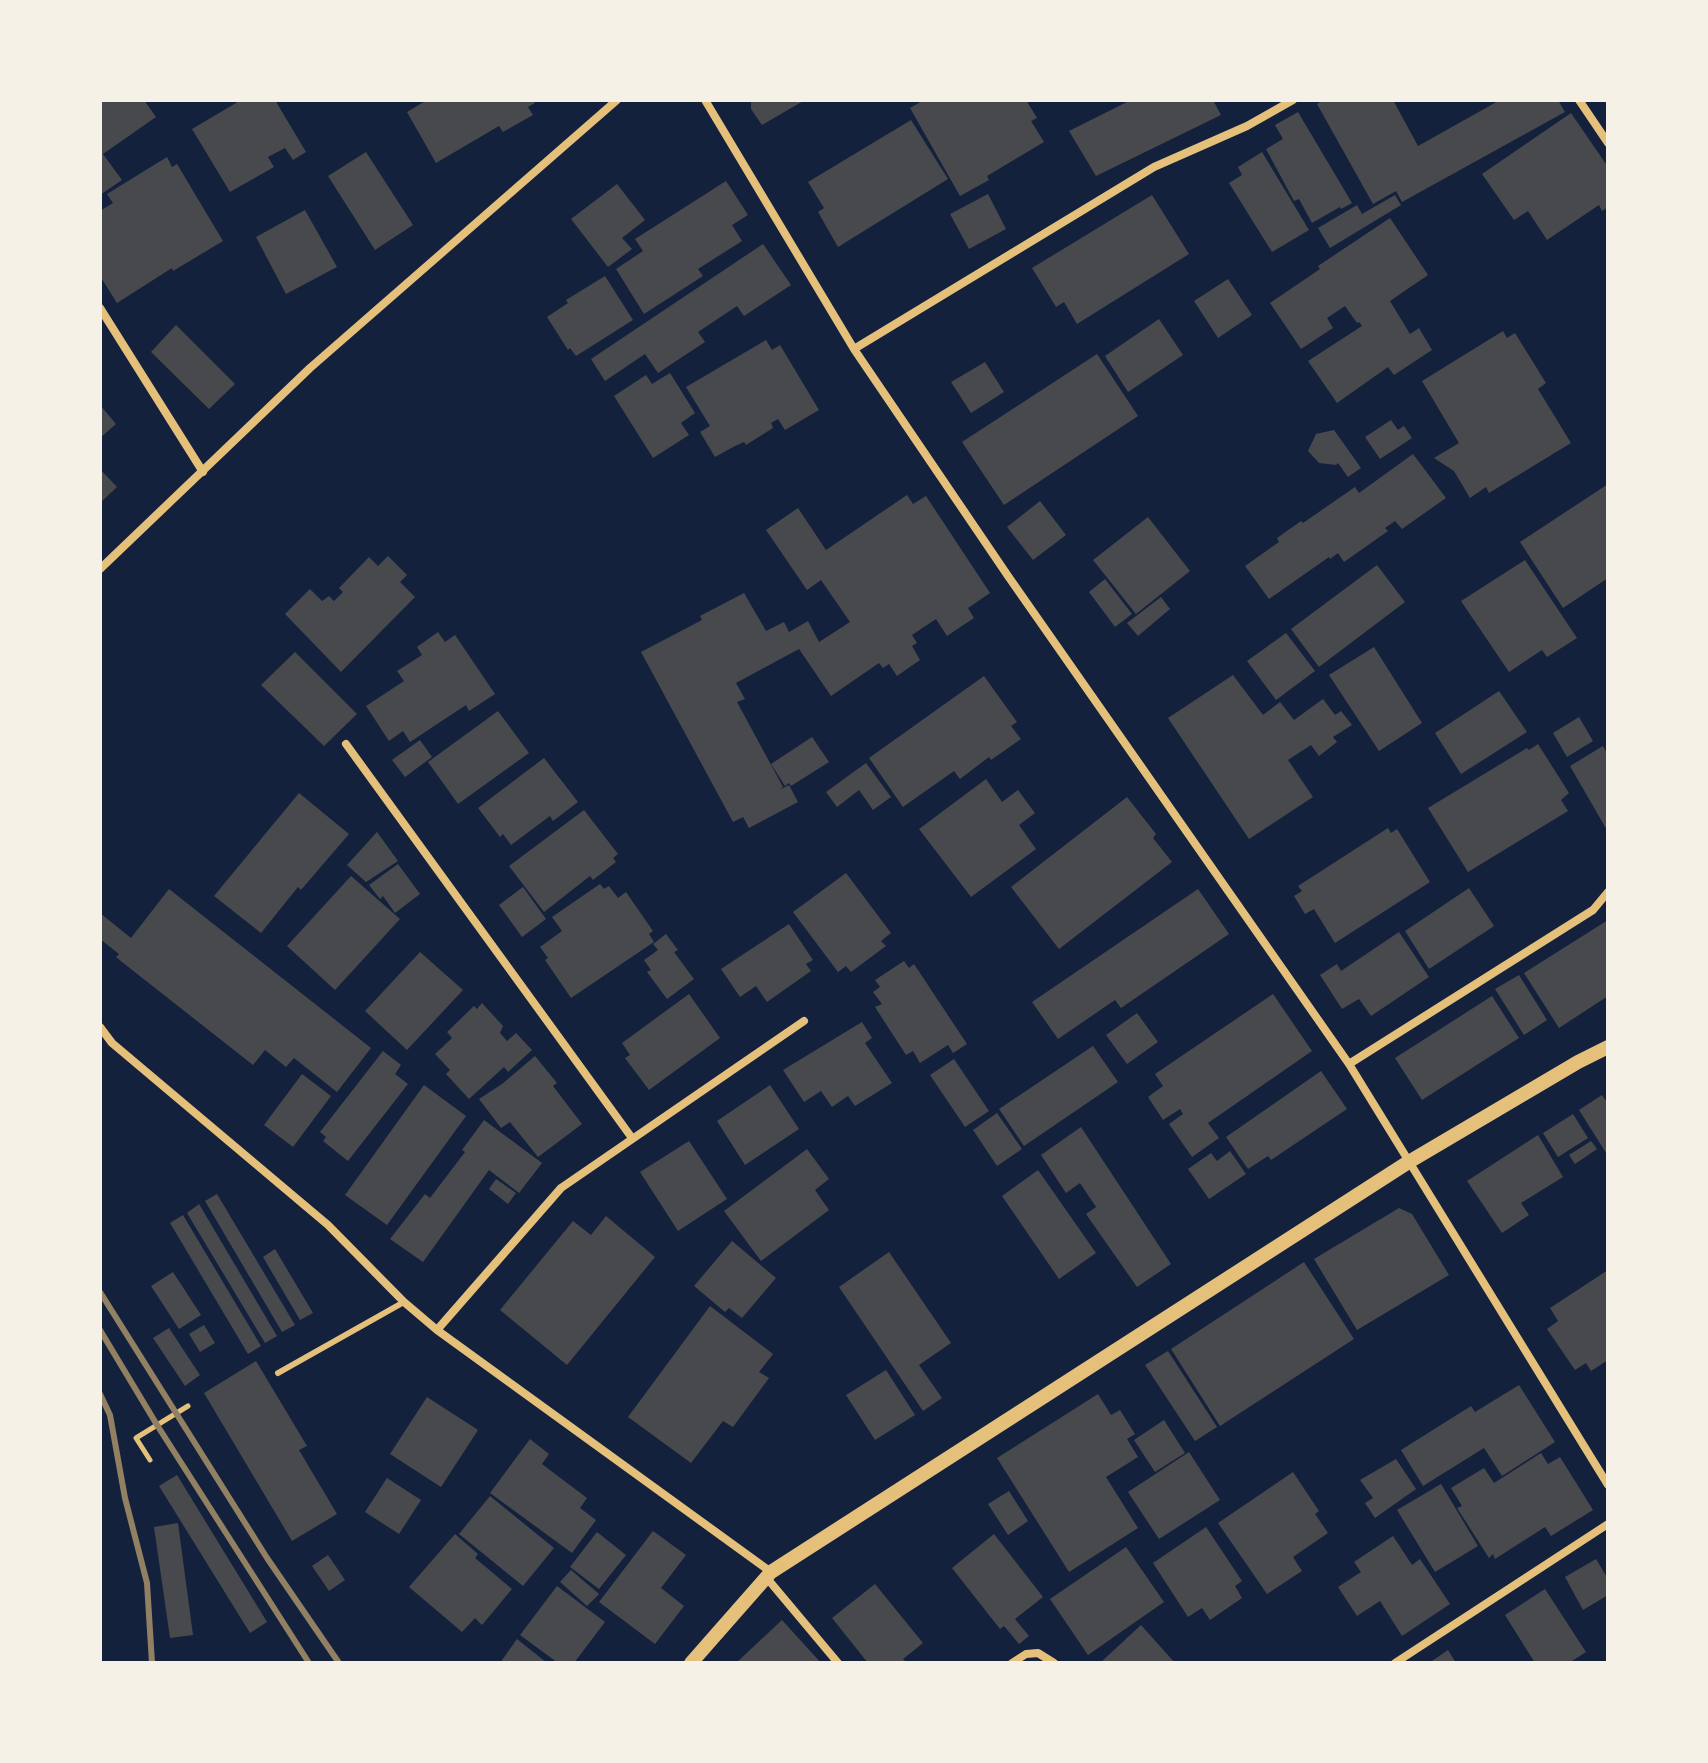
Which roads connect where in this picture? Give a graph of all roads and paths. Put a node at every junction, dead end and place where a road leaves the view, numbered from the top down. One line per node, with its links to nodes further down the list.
1 (617, 100): 8 (street)
2 (705, 100): 7 (street)
3 (1293, 100): 7 (street)
4 (1579, 100): 5 (street)
5 (1608, 143)
6 (100, 308): 8 (street)
7 (854, 349): 15 (street)
8 (203, 472): 9 (street)
9 (100, 569)
10 (346, 744): 16 (street)
11 (1608, 892): 15 (street)
12 (804, 1021): 16 (street)
13 (100, 1027): 18 (street)
14 (1608, 1047): 17 (street)
15 (1349, 1064): 17 (street)
16 (632, 1138): 19 (street)
17 (1407, 1163): 23 (street); 25 (street)
18 (404, 1302): 19 (street); 20 (lane)
19 (437, 1330): 25 (street)
20 (278, 1373)
21 (188, 1406): 22 (path)
22 (150, 1460)
23 (1608, 1485)
24 (1608, 1524): 30 (street)
25 (769, 1574): 26 (street); 27 (street)
26 (691, 1663)
27 (838, 1663)
28 (1012, 1663): 29 (street)
29 (1054, 1663)
30 (1395, 1663)

